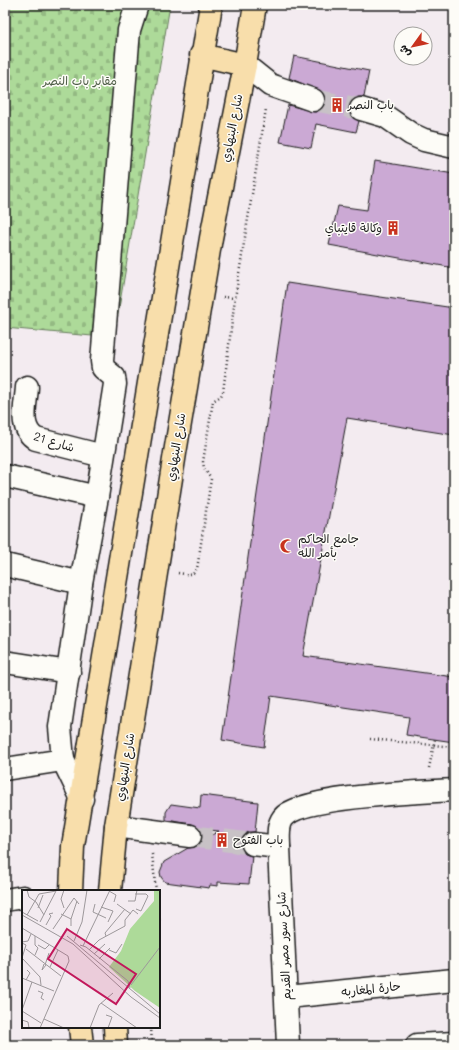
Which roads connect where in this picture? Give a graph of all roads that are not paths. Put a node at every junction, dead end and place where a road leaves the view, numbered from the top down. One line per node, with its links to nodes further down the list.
1 (137, 5): 10 (street)
2 (210, 5): 4 (main road)
3 (255, 5): 5 (main road, شارع البنهاوي)
4 (201, 55): 5 (main road); 20 (main road)
5 (245, 66): 6 (street); 21 (main road, شارع البنهاوي)
6 (313, 100)
7 (361, 109): 8 (street)
8 (454, 147)
9 (27, 387): 10 (street, شارع 21)
10 (103, 456): 12 (street)
11 (5, 476): 12 (street)
12 (97, 497): 14 (street)
13 (5, 565): 14 (street)
14 (81, 583): 16 (street)
15 (5, 662): 16 (street)
16 (69, 672): 17 (street)
17 (63, 760): 18 (street); 20 (street)
18 (5, 769)
19 (454, 790): 24 (street, شارع سور مصر القديم)
20 (82, 799): 25 (main road)
21 (116, 826): 22 (street); 26 (main road, شارع البنهاوي)
22 (190, 836)
23 (254, 844): 24 (street)
24 (279, 847): 30 (street, شارع سور مصر القديم)
25 (69, 890)
26 (110, 890)
27 (22, 897): 28 (street)
28 (5, 900)
29 (454, 980): 30 (street, حارة المغاربه)
30 (287, 997): 36 (street, شارع سور مصر القديم)
31 (80, 1028): 34 (main road)
32 (115, 1028): 35 (main road)
33 (454, 1042): 37 (street)
34 (82, 1045)
35 (116, 1045)
36 (288, 1045)
37 (417, 1045)

